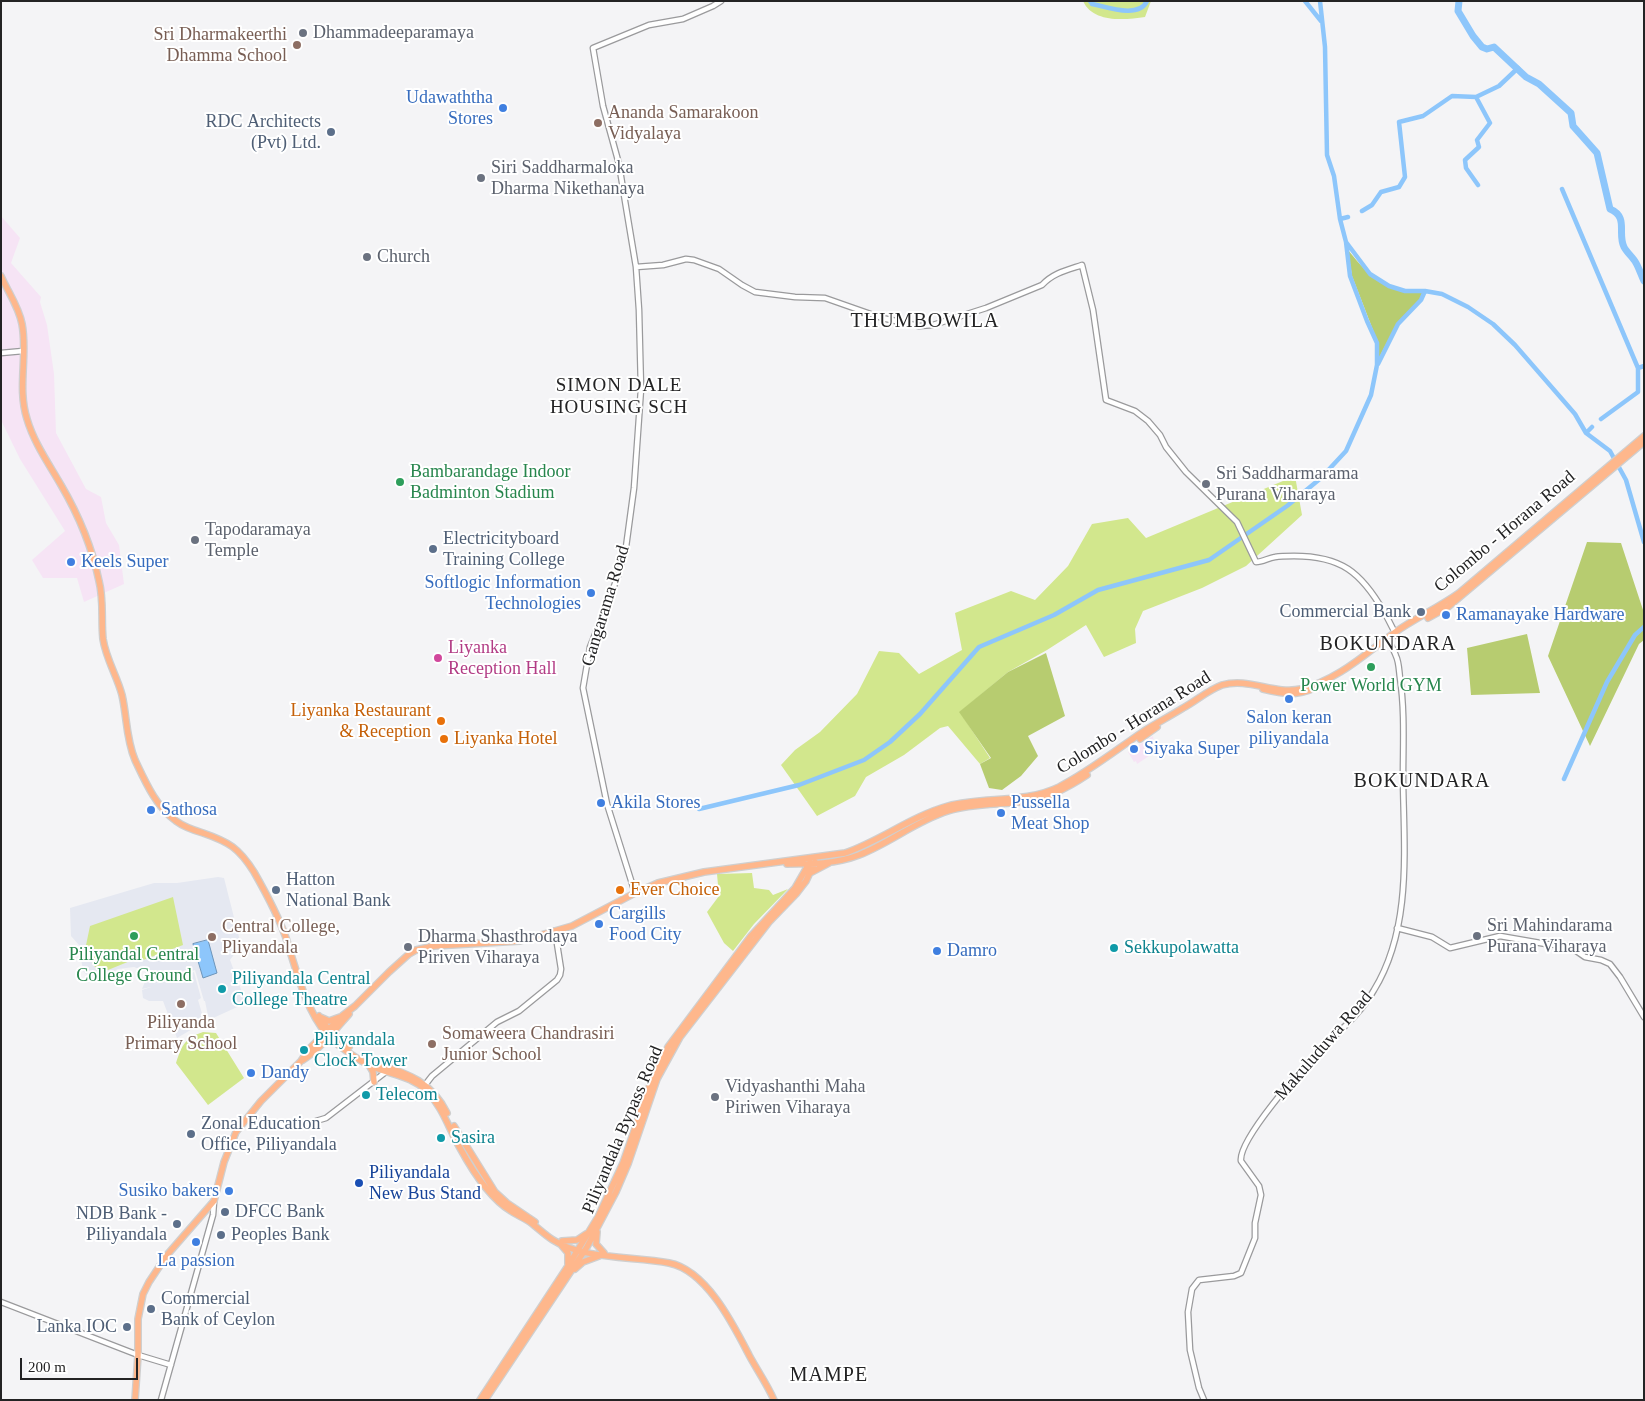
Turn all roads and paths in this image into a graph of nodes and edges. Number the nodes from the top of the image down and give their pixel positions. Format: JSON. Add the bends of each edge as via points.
{"nodes":[{"id":1,"x":721,"y":1,"type":"edge"},
{"id":2,"x":636,"y":267,"type":"junction"},
{"id":3,"x":1,"y":276,"type":"edge"},
{"id":4,"x":23,"y":351,"type":"junction"},
{"id":5,"x":1,"y":353,"type":"edge"},
{"id":6,"x":1644,"y":436,"type":"edge"},
{"id":7,"x":1644,"y":442,"type":"edge"},
{"id":8,"x":1621,"y":458,"type":"junction"},
{"id":9,"x":1396,"y":634,"type":"junction"},
{"id":10,"x":1388,"y":640,"type":"junction"},
{"id":11,"x":866,"y":849,"type":"junction"},
{"id":12,"x":812,"y":860,"type":"junction"},
{"id":13,"x":833,"y":862,"type":"junction"},
{"id":14,"x":775,"y":864,"type":"junction"},
{"id":15,"x":794,"y":864,"type":"junction"},
{"id":16,"x":810,"y":874,"type":"junction"},
{"id":17,"x":801,"y":879,"type":"junction"},
{"id":18,"x":635,"y":893,"type":"junction"},
{"id":19,"x":1397,"y":928,"type":"junction"},
{"id":20,"x":555,"y":931,"type":"junction"},
{"id":21,"x":303,"y":988,"type":"junction"},
{"id":22,"x":353,"y":1008,"type":"junction"},
{"id":23,"x":319,"y":1016,"type":"junction"},
{"id":24,"x":342,"y":1016,"type":"junction"},
{"id":25,"x":1644,"y":1017,"type":"edge"},
{"id":26,"x":329,"y":1033,"type":"junction"},
{"id":27,"x":369,"y":1065,"type":"junction"},
{"id":28,"x":389,"y":1070,"type":"junction"},
{"id":29,"x":374,"y":1082,"type":"junction"},
{"id":30,"x":425,"y":1085,"type":"junction"},
{"id":31,"x":248,"y":1117,"type":"junction"},
{"id":32,"x":214,"y":1201,"type":"junction"},
{"id":33,"x":599,"y":1225,"type":"junction"},
{"id":34,"x":589,"y":1231,"type":"junction"},
{"id":35,"x":560,"y":1242,"type":"junction"},
{"id":36,"x":582,"y":1248,"type":"junction"},
{"id":37,"x":605,"y":1254,"type":"junction"},
{"id":38,"x":568,"y":1266,"type":"junction"},
{"id":39,"x":567,"y":1276,"type":"junction"},
{"id":40,"x":1,"y":1302,"type":"edge"},
{"id":41,"x":138,"y":1355,"type":"junction"},
{"id":42,"x":171,"y":1365,"type":"junction"},
{"id":43,"x":134,"y":1400,"type":"edge"},
{"id":44,"x":161,"y":1400,"type":"edge"},
{"id":45,"x":480,"y":1400,"type":"edge"},
{"id":46,"x":485,"y":1400,"type":"edge"},
{"id":47,"x":774,"y":1400,"type":"edge"},
{"id":48,"x":1204,"y":1400,"type":"edge"}],
"edges":[{"from":1,"to":2,"type":"street","name":"Gangarama Road","via":[[689,17],[649,25],[593,48],[603,106],[622,180]]},
{"from":2,"to":9,"type":"street","via":[[694,260],[719,269],[756,292],[825,298],[882,318],[919,326],[933,325],[986,308],[1042,285],[1060,272],[1082,265],[1093,310],[1106,400],[1135,411],[1148,421],[1186,472],[1237,522],[1256,562],[1297,556],[1324,558],[1344,566],[1373,594]]},
{"from":2,"to":18,"type":"street","name":"Gangarama Road","via":[[641,389],[629,526],[620,570],[590,647],[583,688],[607,804]]},
{"from":3,"to":4,"type":"main road","via":[[22,322]]},
{"from":4,"to":5,"type":"street"},
{"from":4,"to":21,"type":"main road","via":[[26,418],[82,526],[95,564],[102,594],[104,645],[122,693],[133,754],[159,804],[174,820],[224,840],[243,855],[271,903]]},
{"from":6,"to":8,"type":"main road","name":"Colombo - Horana Road"},
{"from":7,"to":8,"type":"main road","name":"Colombo - Horana Road"},
{"from":8,"to":9,"type":"main road","name":"Colombo - Horana Road","via":[[1459,593]]},
{"from":9,"to":10,"type":"main road","name":"Colombo - Horana Road"},
{"from":10,"to":11,"type":"main road","name":"Colombo - Horana Road","via":[[1358,662],[1302,688],[1280,689],[1243,682],[1222,685],[1147,729],[1088,771],[1054,789],[1028,797],[947,806]]},
{"from":10,"to":19,"type":"street","name":"Makuluduwa Road","via":[[1397,657],[1403,720],[1404,870]]},
{"from":11,"to":12,"type":"main road"},
{"from":11,"to":13,"type":"main road","via":[[848,859]]},
{"from":12,"to":13,"type":"main road"},
{"from":12,"to":14,"type":"main road"},
{"from":12,"to":15,"type":"main road"},
{"from":12,"to":16,"type":"main road","name":"Piliyandala Bypass Road"},
{"from":12,"to":17,"type":"main road","name":"Piliyandala Bypass Road"},
{"from":13,"to":16,"type":"main road"},
{"from":14,"to":15,"type":"main road"},
{"from":14,"to":18,"type":"main road","via":[[704,872],[658,883]]},
{"from":15,"to":17,"type":"main road"},
{"from":16,"to":33,"type":"main road","name":"Piliyandala Bypass Road","via":[[796,894],[768,922],[668,1056],[628,1164]]},
{"from":17,"to":34,"type":"main road","name":"Piliyandala Bypass Road","via":[[751,936],[668,1047],[652,1079],[620,1170]]},
{"from":18,"to":20,"type":"main road","via":[[572,926]]},
{"from":19,"to":25,"type":"street","via":[[1432,937],[1450,948],[1500,936],[1568,946],[1585,957],[1610,964]]},
{"from":19,"to":48,"type":"street","name":"Makuluduwa Road","via":[[1389,962],[1368,1000],[1294,1078],[1242,1149],[1241,1161],[1261,1192],[1254,1243],[1241,1274],[1200,1280],[1192,1289],[1188,1304],[1190,1350]]},
{"from":20,"to":22,"type":"main road","via":[[520,941],[416,950]]},
{"from":20,"to":30,"type":"street","via":[[561,969],[557,980],[519,1011],[497,1022]]},
{"from":21,"to":23,"type":"main road"},
{"from":21,"to":26,"type":"main road","via":[[313,1013]]},
{"from":22,"to":24,"type":"main road"},
{"from":22,"to":26,"type":"main road"},
{"from":23,"to":24,"type":"main road","via":[[329,1021]]},
{"from":23,"to":26,"type":"main road"},
{"from":24,"to":26,"type":"main road"},
{"from":26,"to":27,"type":"main road"},
{"from":26,"to":28,"type":"main road","via":[[369,1061]]},
{"from":26,"to":31,"type":"main road","via":[[309,1049]]},
{"from":27,"to":28,"type":"main road"},
{"from":27,"to":29,"type":"main road"},
{"from":28,"to":29,"type":"street"},
{"from":28,"to":30,"type":"main road","via":[[414,1077]]},
{"from":28,"to":35,"type":"main road","via":[[409,1078],[427,1092],[447,1120],[468,1163],[491,1193],[511,1212]]},
{"from":29,"to":31,"type":"street","via":[[316,1122],[265,1126]]},
{"from":30,"to":35,"type":"main road","via":[[444,1107],[494,1192]]},
{"from":31,"to":32,"type":"main road","via":[[229,1147]]},
{"from":32,"to":41,"type":"main road","via":[[167,1255],[149,1282],[140,1301]]},
{"from":32,"to":42,"type":"street","via":[[213,1215]]},
{"from":33,"to":36,"type":"main road","name":"Piliyandala Bypass Road"},
{"from":33,"to":37,"type":"main road","via":[[596,1244]]},
{"from":34,"to":35,"type":"main road","via":[[577,1240]]},
{"from":34,"to":36,"type":"main road","name":"Piliyandala Bypass Road"},
{"from":35,"to":36,"type":"main road"},
{"from":35,"to":38,"type":"main road","via":[[568,1253]]},
{"from":36,"to":37,"type":"main road"},
{"from":36,"to":38,"type":"main road","name":"Piliyandala Bypass Road"},
{"from":36,"to":39,"type":"main road","name":"Piliyandala Bypass Road"},
{"from":37,"to":39,"type":"main road","via":[[583,1262]]},
{"from":37,"to":47,"type":"main road","via":[[673,1264],[696,1278],[725,1311]]},
{"from":38,"to":45,"type":"main road","name":"Piliyandala Bypass Road"},
{"from":39,"to":46,"type":"main road","name":"Piliyandala Bypass Road"},
{"from":40,"to":41,"type":"street"},
{"from":41,"to":42,"type":"street"},
{"from":41,"to":43,"type":"main road"},
{"from":42,"to":44,"type":"street"}]}
